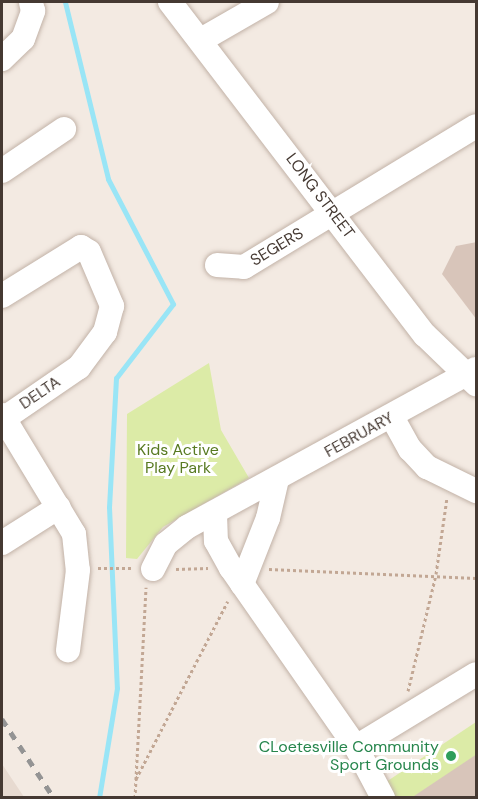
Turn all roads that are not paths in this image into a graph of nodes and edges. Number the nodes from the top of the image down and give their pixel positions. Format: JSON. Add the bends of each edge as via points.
{"nodes":[{"id":1,"x":31,"y":2,"type":"edge"},
{"id":2,"x":170,"y":2,"type":"edge"},
{"id":3,"x":267,"y":2,"type":"edge"},
{"id":4,"x":201,"y":40,"type":"junction"},
{"id":5,"x":2,"y":59,"type":"edge"},
{"id":6,"x":477,"y":126,"type":"edge"},
{"id":7,"x":64,"y":129,"type":"dead end"},
{"id":8,"x":2,"y":171,"type":"edge"},
{"id":9,"x":333,"y":214,"type":"junction"},
{"id":10,"x":217,"y":265,"type":"dead end"},
{"id":11,"x":2,"y":296,"type":"edge"},
{"id":12,"x":473,"y":376,"type":"edge"},
{"id":13,"x":392,"y":417,"type":"junction"},
{"id":14,"x":2,"y":418,"type":"edge"},
{"id":15,"x":277,"y":480,"type":"junction"},
{"id":16,"x":477,"y":491,"type":"edge"},
{"id":17,"x":59,"y":507,"type":"junction"},
{"id":18,"x":215,"y":514,"type":"junction"},
{"id":19,"x":2,"y":543,"type":"edge"},
{"id":20,"x":142,"y":568,"type":"road end"},
{"id":21,"x":240,"y":574,"type":"junction"},
{"id":22,"x":68,"y":650,"type":"dead end"},
{"id":23,"x":477,"y":674,"type":"edge"},
{"id":24,"x":356,"y":747,"type":"junction"},
{"id":25,"x":383,"y":798,"type":"edge"}],
"edges":[{"from":1,"to":5,"type":"street","via":[[31,19],[23,39]]},
{"from":2,"to":4,"type":"street","name":"LONG STREET"},
{"from":3,"to":4,"type":"street"},
{"from":4,"to":9,"type":"street","name":"LONG STREET"},
{"from":6,"to":9,"type":"street","name":"SEGERS"},
{"from":7,"to":8,"type":"street"},
{"from":9,"to":10,"type":"street","name":"SEGERS","via":[[244,267]]},
{"from":9,"to":12,"type":"street","name":"LONG STREET","via":[[425,334]]},
{"from":11,"to":14,"type":"street","name":"DELTA","via":[[75,247],[88,252],[112,306],[105,332],[79,367]]},
{"from":12,"to":13,"type":"street","name":"FEBRUARY"},
{"from":13,"to":15,"type":"street","name":"FEBRUARY"},
{"from":13,"to":16,"type":"street","via":[[410,449],[427,467],[449,481]]},
{"from":14,"to":17,"type":"street"},
{"from":15,"to":18,"type":"street","name":"FEBRUARY"},
{"from":15,"to":21,"type":"street","via":[[268,518]]},
{"from":17,"to":19,"type":"street"},
{"from":17,"to":22,"type":"street","via":[[74,534],[78,555]]},
{"from":18,"to":20,"type":"street","name":"FEBRUARY","via":[[187,527]]},
{"from":18,"to":21,"type":"street","via":[[216,542]]},
{"from":21,"to":24,"type":"street"},
{"from":23,"to":24,"type":"street"},
{"from":24,"to":25,"type":"street"}]}
